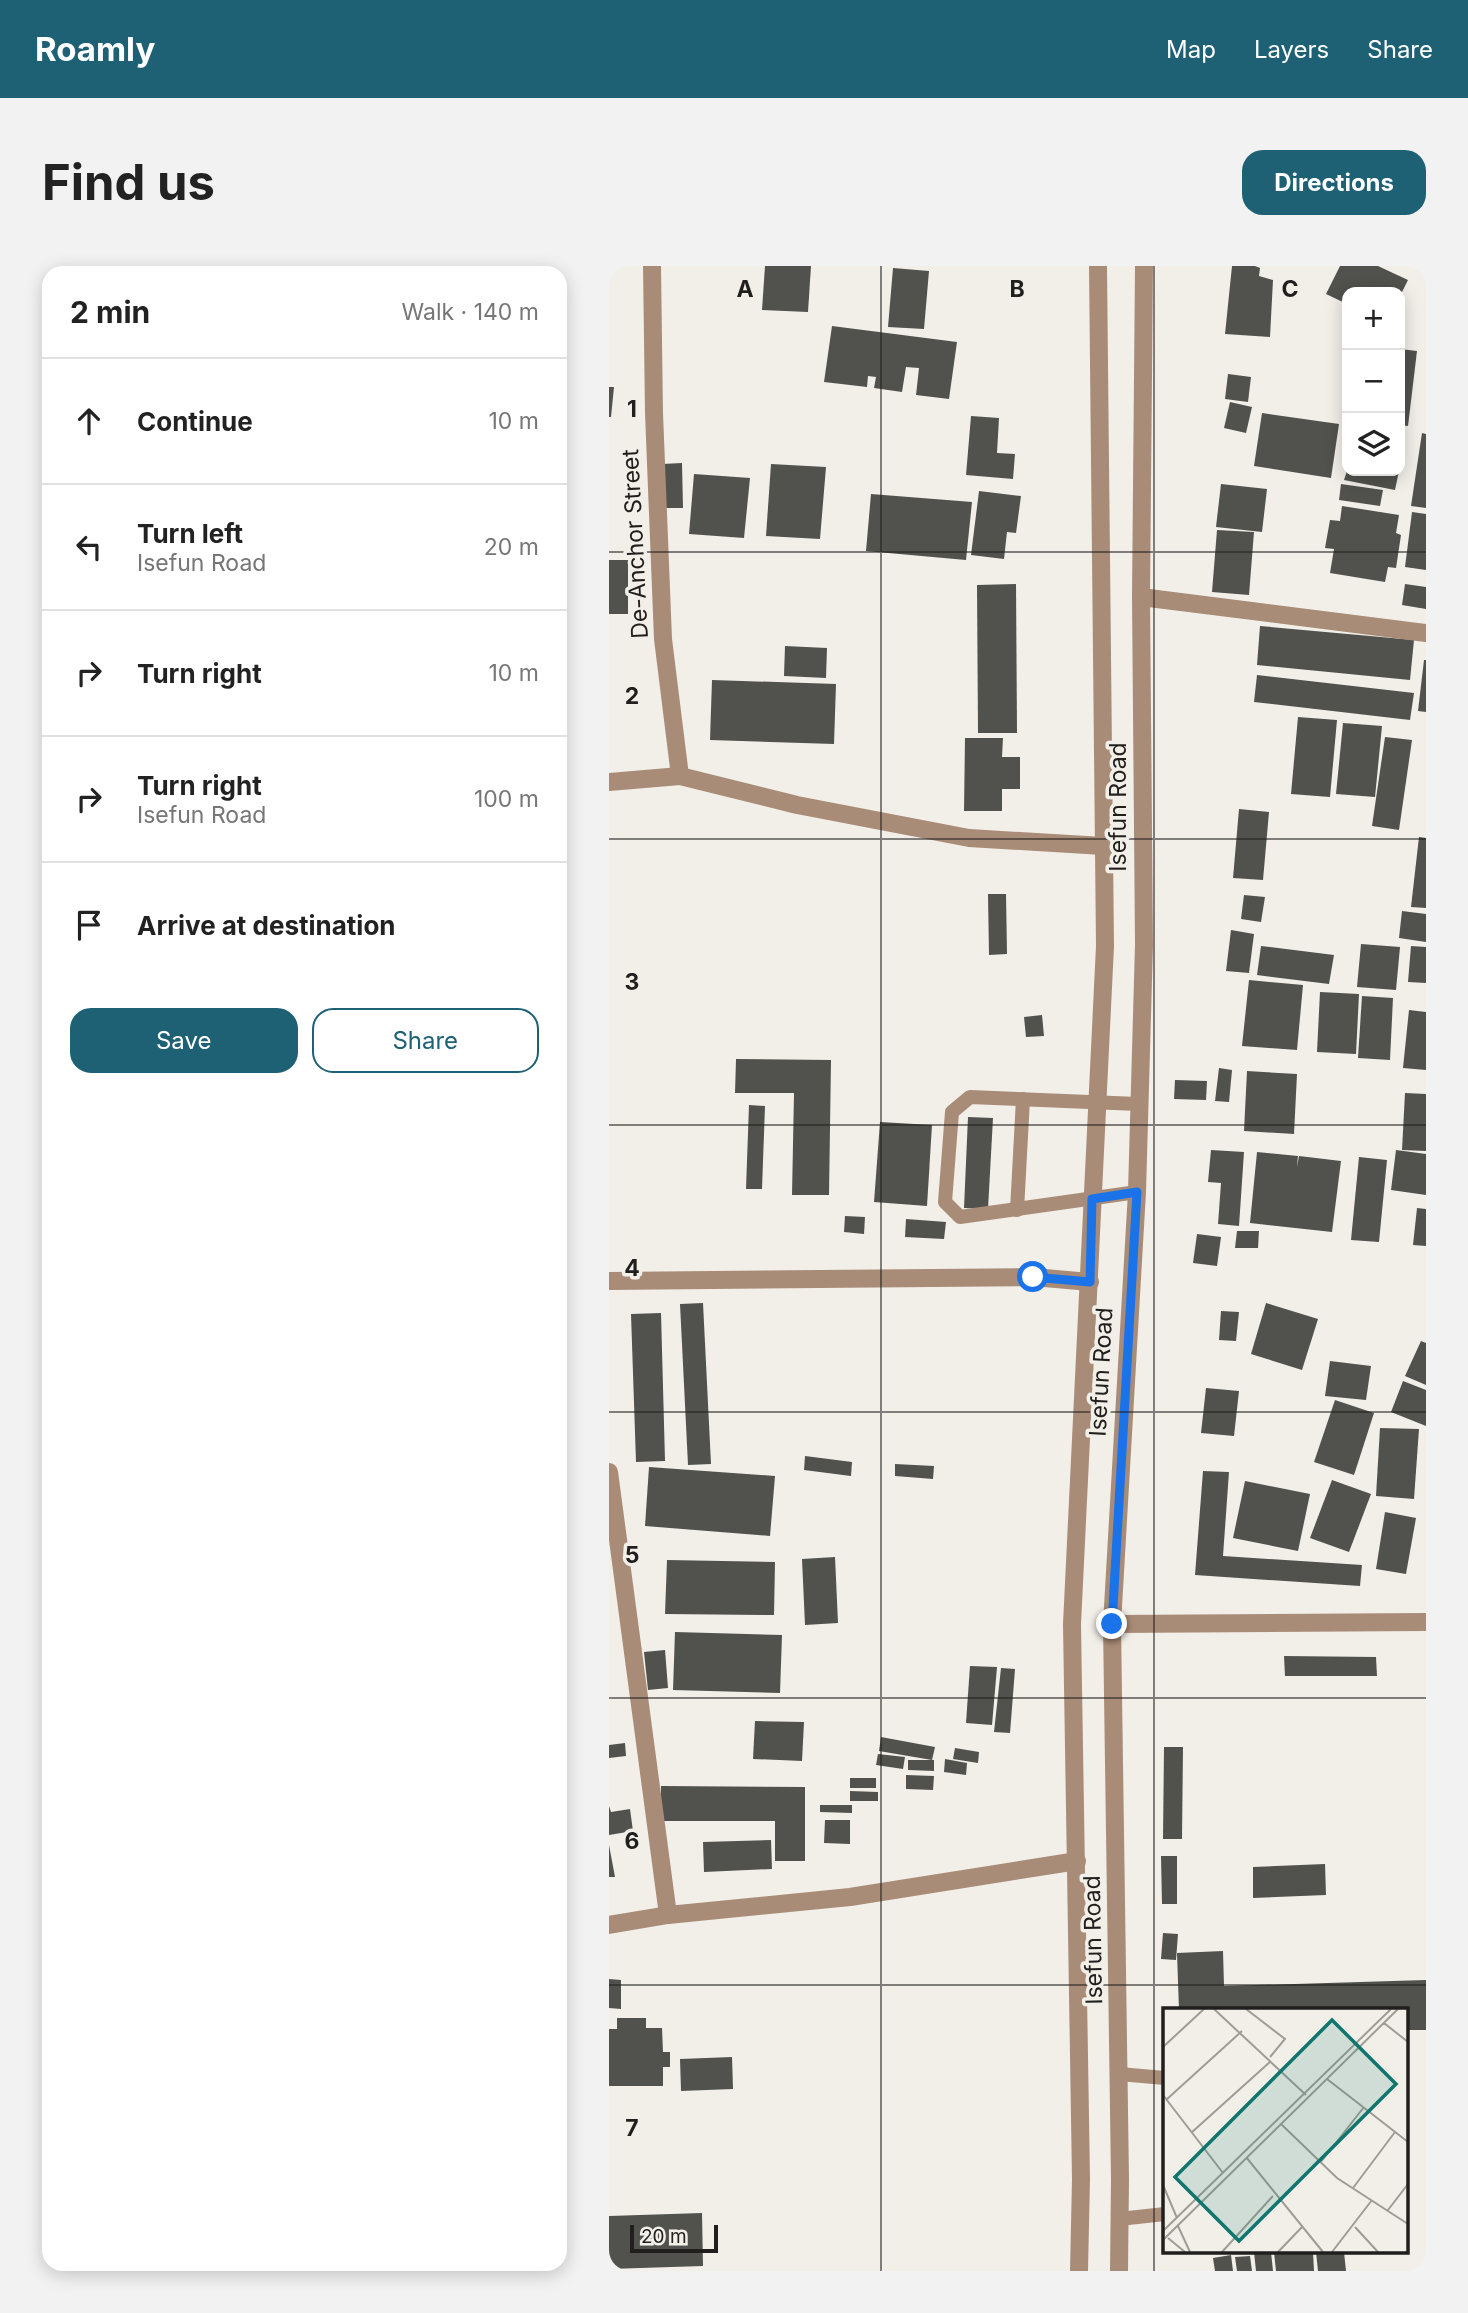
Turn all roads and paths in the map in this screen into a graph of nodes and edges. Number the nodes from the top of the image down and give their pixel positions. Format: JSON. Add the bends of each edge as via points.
{"nodes":[{"id":1,"x":652,"y":266,"type":"edge"},
{"id":2,"x":1098,"y":266,"type":"edge"},
{"id":3,"x":1144,"y":266,"type":"edge"},
{"id":4,"x":1141,"y":597,"type":"junction"},
{"id":5,"x":1426,"y":634,"type":"edge"},
{"id":6,"x":680,"y":776,"type":"junction"},
{"id":7,"x":609,"y":782,"type":"edge"},
{"id":8,"x":1103,"y":846,"type":"junction"},
{"id":9,"x":1023,"y":1099,"type":"junction"},
{"id":10,"x":1097,"y":1102,"type":"junction"},
{"id":11,"x":1138,"y":1104,"type":"junction"},
{"id":12,"x":1137,"y":1192,"type":"junction"},
{"id":13,"x":1092,"y":1199,"type":"junction"},
{"id":14,"x":1017,"y":1210,"type":"junction"},
{"id":15,"x":609,"y":1281,"type":"edge"},
{"id":16,"x":1090,"y":1282,"type":"junction"},
{"id":17,"x":609,"y":1472,"type":"edge"},
{"id":18,"x":1426,"y":1622,"type":"edge"},
{"id":19,"x":1112,"y":1624,"type":"junction"},
{"id":20,"x":1077,"y":1861,"type":"junction"},
{"id":21,"x":669,"y":1915,"type":"junction"},
{"id":22,"x":609,"y":1925,"type":"edge"},
{"id":23,"x":1119,"y":2074,"type":"junction"},
{"id":24,"x":1163,"y":2078,"type":"edge"},
{"id":25,"x":1163,"y":2214,"type":"edge"},
{"id":26,"x":1119,"y":2219,"type":"junction"},
{"id":27,"x":1079,"y":2271,"type":"edge"},
{"id":28,"x":1119,"y":2271,"type":"edge"}],
"edges":[{"from":1,"to":6,"type":"street","name":"De-Anchor Street","via":[[663,639]]},
{"from":2,"to":8,"type":"street","name":"Isefun Road"},
{"from":3,"to":4,"type":"street","name":"Isefun Road"},
{"from":4,"to":5,"type":"street"},
{"from":4,"to":11,"type":"street","name":"Isefun Road","via":[[1144,945]]},
{"from":6,"to":7,"type":"street"},
{"from":6,"to":8,"type":"street","via":[[797,805],[969,838]]},
{"from":8,"to":10,"type":"street","name":"Isefun Road","via":[[1105,946]]},
{"from":9,"to":10,"type":"lane"},
{"from":9,"to":14,"type":"lane"},
{"from":9,"to":14,"type":"lane","via":[[970,1097],[952,1112],[944,1188],[945,1202],[960,1217]]},
{"from":10,"to":11,"type":"lane"},
{"from":10,"to":13,"type":"street","name":"Isefun Road"},
{"from":11,"to":12,"type":"street","name":"Isefun Road"},
{"from":12,"to":13,"type":"lane"},
{"from":12,"to":19,"type":"street","name":"Isefun Road"},
{"from":13,"to":14,"type":"lane"},
{"from":13,"to":16,"type":"street","name":"Isefun Road"},
{"from":15,"to":16,"type":"street","via":[[1033,1277]]},
{"from":16,"to":20,"type":"street","name":"Isefun Road","via":[[1072,1624]]},
{"from":17,"to":21,"type":"street"},
{"from":18,"to":19,"type":"street"},
{"from":19,"to":23,"type":"street","name":"Isefun Road"},
{"from":20,"to":21,"type":"street","via":[[850,1897]]},
{"from":20,"to":27,"type":"street","name":"Isefun Road"},
{"from":21,"to":22,"type":"street"},
{"from":23,"to":24,"type":"lane"},
{"from":23,"to":26,"type":"street","name":"Isefun Road"},
{"from":25,"to":26,"type":"lane"},
{"from":26,"to":28,"type":"street","name":"Isefun Road"}]}
